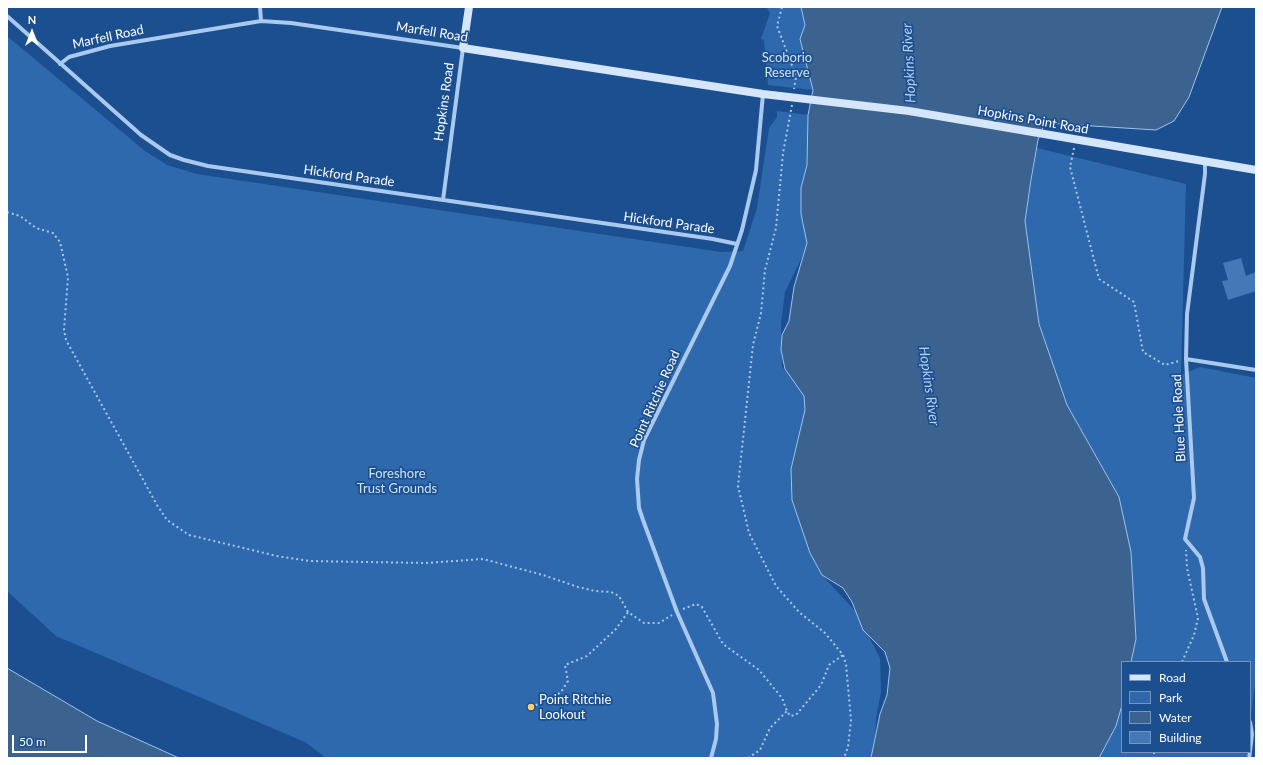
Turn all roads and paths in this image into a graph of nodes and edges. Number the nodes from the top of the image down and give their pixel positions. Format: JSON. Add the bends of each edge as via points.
{"nodes":[{"id":1,"x":260,"y":7,"type":"edge"},
{"id":2,"x":469,"y":7,"type":"edge"},
{"id":3,"x":782,"y":7,"type":"edge"},
{"id":4,"x":7,"y":16,"type":"edge"},
{"id":5,"x":261,"y":21,"type":"junction"},
{"id":6,"x":463,"y":48,"type":"junction"},
{"id":7,"x":60,"y":64,"type":"junction"},
{"id":8,"x":763,"y":94,"type":"junction"},
{"id":9,"x":793,"y":98,"type":"junction"},
{"id":10,"x":805,"y":99,"type":"joint"},
{"id":11,"x":1075,"y":139,"type":"junction"},
{"id":12,"x":1205,"y":163,"type":"junction"},
{"id":13,"x":1256,"y":170,"type":"edge"},
{"id":14,"x":442,"y":200,"type":"junction"},
{"id":15,"x":7,"y":212,"type":"edge"},
{"id":16,"x":737,"y":244,"type":"junction"},
{"id":17,"x":1186,"y":359,"type":"junction"},
{"id":18,"x":1256,"y":370,"type":"edge"},
{"id":19,"x":1185,"y":539,"type":"junction"},
{"id":20,"x":628,"y":612,"type":"junction"},
{"id":21,"x":677,"y":612,"type":"junction"},
{"id":22,"x":842,"y":655,"type":"junction"},
{"id":23,"x":1182,"y":661,"type":"edge"},
{"id":24,"x":1228,"y":661,"type":"edge"},
{"id":25,"x":531,"y":707,"type":"dead end"},
{"id":26,"x":787,"y":711,"type":"junction"},
{"id":27,"x":1251,"y":728,"type":"edge"},
{"id":28,"x":1251,"y":743,"type":"edge"},
{"id":29,"x":711,"y":758,"type":"edge"},
{"id":30,"x":748,"y":758,"type":"edge"},
{"id":31,"x":844,"y":758,"type":"edge"}],
"edges":[{"from":1,"to":5,"type":"street"},
{"from":2,"to":6,"type":"street","name":"Hopkins Road"},
{"from":3,"to":9,"type":"path","via":[[777,26],[796,76]]},
{"from":4,"to":7,"type":"street","name":"Hickford Parade"},
{"from":5,"to":6,"type":"street","name":"Marfell Road"},
{"from":5,"to":7,"type":"street","name":"Marfell Road","via":[[110,46],[70,57]]},
{"from":6,"to":8,"type":"street","name":"Marfell Road"},
{"from":6,"to":14,"type":"street","name":"Hopkins Road"},
{"from":7,"to":14,"type":"street","name":"Hickford Parade","via":[[141,135],[184,160],[208,166]]},
{"from":8,"to":9,"type":"street","name":"Marfell Road"},
{"from":8,"to":16,"type":"street","name":"Point Ritchie Road","via":[[756,170]]},
{"from":9,"to":10,"type":"street","name":"Marfell Road"},
{"from":9,"to":22,"type":"path","via":[[783,153],[776,228],[765,270],[761,313],[753,344],[738,486],[749,533],[776,586],[799,612],[825,633]]},
{"from":10,"to":11,"type":"street","name":"Hopkins Point Road","via":[[909,111]]},
{"from":11,"to":12,"type":"street","name":"Hopkins Point Road"},
{"from":11,"to":17,"type":"path","via":[[1070,167],[1099,279],[1134,302],[1143,352],[1165,365]]},
{"from":12,"to":13,"type":"street","name":"Hopkins Point Road"},
{"from":12,"to":17,"type":"street","name":"Blue Hole Road","via":[[1187,314]]},
{"from":14,"to":16,"type":"street","name":"Hickford Parade"},
{"from":15,"to":20,"type":"path","via":[[20,216],[36,228],[52,233],[60,242],[68,277],[64,330],[66,340],[157,505],[167,520],[184,532],[198,538],[309,561],[426,563],[482,559],[578,587],[611,592],[619,596]]},
{"from":16,"to":21,"type":"street","name":"Point Ritchie Road","via":[[730,266],[646,434],[639,460],[639,508]]},
{"from":17,"to":18,"type":"street"},
{"from":17,"to":19,"type":"street","name":"Blue Hole Road","via":[[1194,498]]},
{"from":19,"to":23,"type":"path","via":[[1187,568],[1198,618],[1194,635]]},
{"from":19,"to":24,"type":"street","via":[[1200,557],[1204,599]]},
{"from":20,"to":21,"type":"path","via":[[644,623],[659,623]]},
{"from":20,"to":25,"type":"path","via":[[616,629],[587,656],[565,665],[568,681],[561,692]]},
{"from":21,"to":26,"type":"path","via":[[696,604],[702,607],[723,644],[760,670],[782,698]]},
{"from":21,"to":29,"type":"street","name":"Point Ritchie Road","via":[[713,693],[717,724]]},
{"from":22,"to":26,"type":"path","via":[[829,665],[821,684],[796,715],[790,716]]},
{"from":22,"to":31,"type":"path","via":[[846,664],[850,720],[848,747]]},
{"from":26,"to":30,"type":"path","via":[[770,728],[760,750]]},
{"from":27,"to":28,"type":"street"}]}
